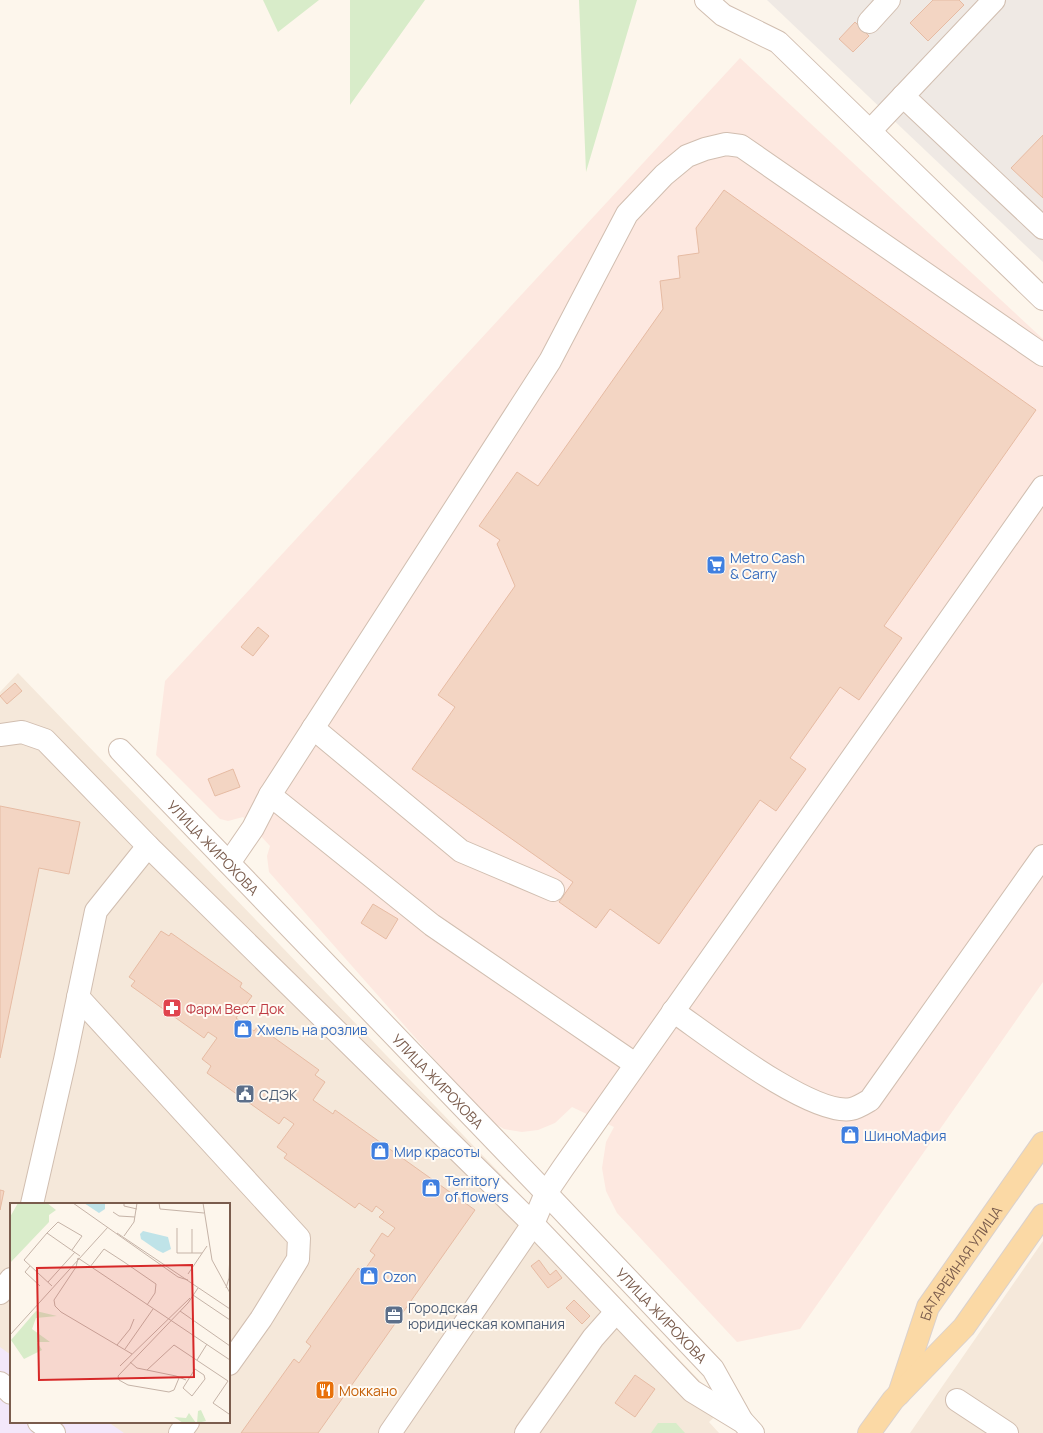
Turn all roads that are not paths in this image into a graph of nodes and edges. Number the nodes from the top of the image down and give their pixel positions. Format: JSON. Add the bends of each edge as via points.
{"nodes":[{"id":1,"x":706,"y":0,"type":"edge"},
{"id":2,"x":890,"y":0,"type":"edge"},
{"id":3,"x":994,"y":0,"type":"edge"},
{"id":4,"x":869,"y":22,"type":"dead end"},
{"id":5,"x":903,"y":96,"type":"junction"},
{"id":6,"x":870,"y":131,"type":"junction"},
{"id":7,"x":1043,"y":228,"type":"edge"},
{"id":8,"x":1043,"y":299,"type":"edge"},
{"id":9,"x":1043,"y":355,"type":"edge"},
{"id":10,"x":1043,"y":488,"type":"edge"},
{"id":11,"x":313,"y":728,"type":"junction"},
{"id":12,"x":0,"y":735,"type":"edge"},
{"id":13,"x":120,"y":750,"type":"dead end"},
{"id":14,"x":270,"y":795,"type":"junction"},
{"id":15,"x":148,"y":846,"type":"junction"},
{"id":16,"x":1043,"y":856,"type":"edge"},
{"id":17,"x":229,"y":863,"type":"junction"},
{"id":18,"x":553,"y":890,"type":"dead end"},
{"id":19,"x":78,"y":997,"type":"junction"},
{"id":20,"x":673,"y":1011,"type":"junction"},
{"id":21,"x":635,"y":1064,"type":"junction"},
{"id":22,"x":1043,"y":1143,"type":"edge"},
{"id":23,"x":546,"y":1193,"type":"junction"},
{"id":24,"x":32,"y":1203,"type":"edge"},
{"id":25,"x":1043,"y":1215,"type":"edge"},
{"id":26,"x":532,"y":1224,"type":"junction"},
{"id":27,"x":10,"y":1280,"type":"edge"},
{"id":28,"x":0,"y":1294,"type":"edge"},
{"id":29,"x":616,"y":1312,"type":"junction"},
{"id":30,"x":230,"y":1363,"type":"edge"},
{"id":31,"x":0,"y":1383,"type":"edge"},
{"id":32,"x":10,"y":1393,"type":"edge"},
{"id":33,"x":899,"y":1394,"type":"junction"},
{"id":34,"x":956,"y":1400,"type":"dead end"},
{"id":35,"x":40,"y":1423,"type":"edge"},
{"id":36,"x":187,"y":1423,"type":"edge"},
{"id":37,"x":748,"y":1428,"type":"edge"},
{"id":38,"x":54,"y":1433,"type":"edge"},
{"id":39,"x":180,"y":1433,"type":"edge"},
{"id":40,"x":390,"y":1433,"type":"edge"},
{"id":41,"x":526,"y":1433,"type":"edge"},
{"id":42,"x":869,"y":1433,"type":"edge"},
{"id":43,"x":1007,"y":1433,"type":"edge"}],
"edges":[{"from":1,"to":6,"type":"street","via":[[723,16],[778,42]]},
{"from":2,"to":4,"type":"street"},
{"from":3,"to":5,"type":"street"},
{"from":5,"to":6,"type":"street"},
{"from":5,"to":7,"type":"street"},
{"from":6,"to":8,"type":"street"},
{"from":9,"to":11,"type":"street","via":[[742,146],[726,144],[687,156],[664,175],[628,214],[550,361]]},
{"from":10,"to":20,"type":"street"},
{"from":11,"to":14,"type":"street"},
{"from":11,"to":18,"type":"street","via":[[461,851]]},
{"from":12,"to":15,"type":"street","name":"УЛИЦА ЖИРОХОВА","via":[[22,732],[45,740]]},
{"from":13,"to":17,"type":"street","name":"УЛИЦА ЖИРОХОВА"},
{"from":14,"to":17,"type":"street","via":[[253,828]]},
{"from":14,"to":21,"type":"street","via":[[432,925]]},
{"from":15,"to":19,"type":"street","via":[[96,910]]},
{"from":15,"to":26,"type":"street","name":"УЛИЦА ЖИРОХОВА"},
{"from":16,"to":20,"type":"street","via":[[870,1100],[851,1109],[828,1107],[787,1090]]},
{"from":17,"to":23,"type":"street","name":"УЛИЦА ЖИРОХОВА"},
{"from":19,"to":24,"type":"street"},
{"from":19,"to":30,"type":"street","via":[[298,1238],[298,1259]]},
{"from":20,"to":21,"type":"street"},
{"from":21,"to":23,"type":"street"},
{"from":22,"to":33,"type":"main road","name":"БАТАРЕЙНАЯ УЛИЦА","via":[[928,1307]]},
{"from":23,"to":26,"type":"street"},
{"from":23,"to":37,"type":"street","name":"УЛИЦА ЖИРОХОВА","via":[[713,1369]]},
{"from":25,"to":33,"type":"main road","name":"БАТАРЕЙНАЯ УЛИЦА","via":[[964,1327]]},
{"from":26,"to":29,"type":"street","name":"УЛИЦА ЖИРОХОВА"},
{"from":26,"to":40,"type":"street"},
{"from":27,"to":28,"type":"street"},
{"from":29,"to":37,"type":"street","name":"УЛИЦА ЖИРОХОВА","via":[[692,1391]]},
{"from":29,"to":41,"type":"street","via":[[593,1338]]},
{"from":31,"to":32,"type":"street"},
{"from":33,"to":42,"type":"main road","name":"БАТАРЕЙНАЯ УЛИЦА"},
{"from":34,"to":43,"type":"street"},
{"from":35,"to":38,"type":"street"},
{"from":36,"to":39,"type":"street"}]}
